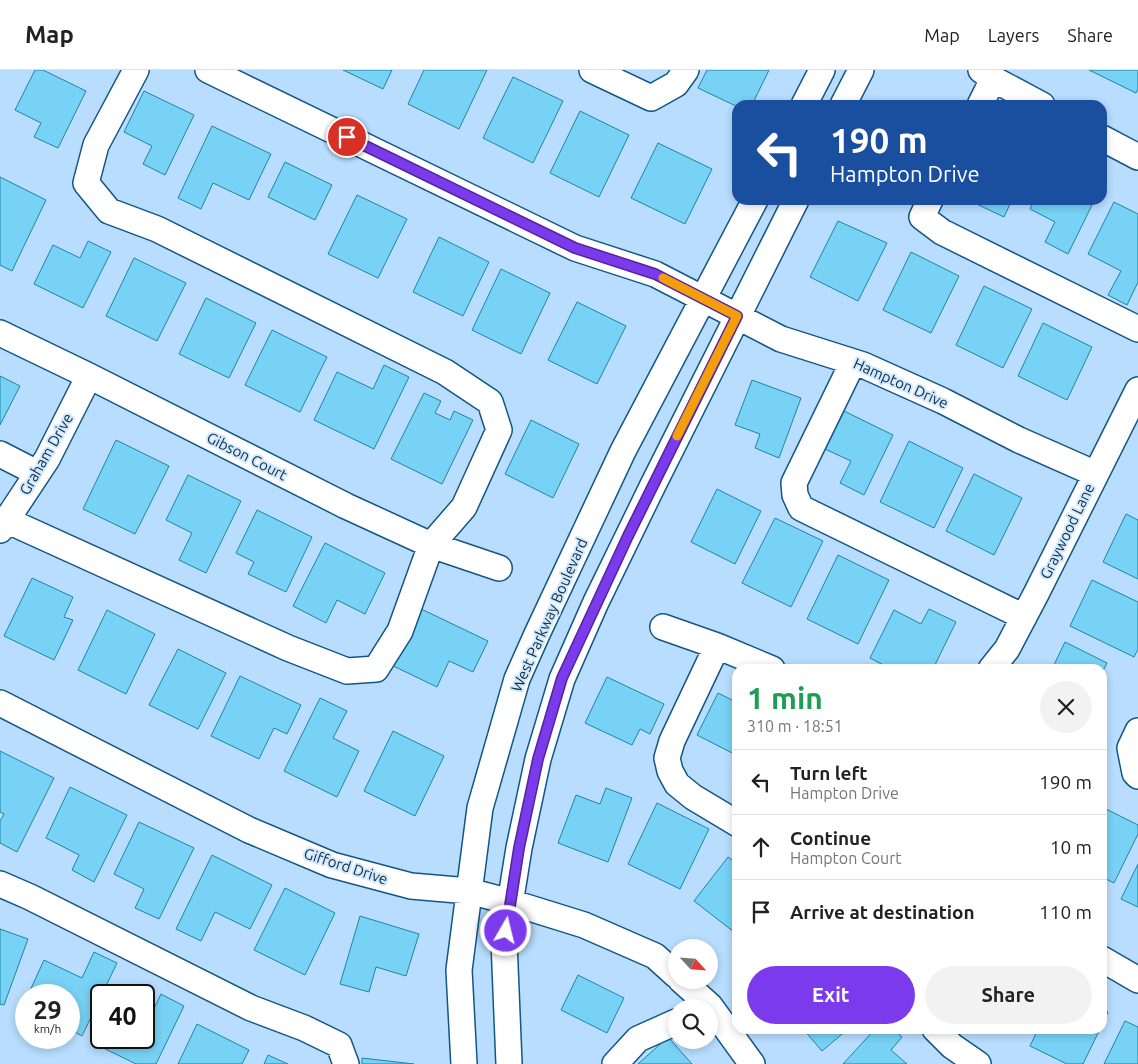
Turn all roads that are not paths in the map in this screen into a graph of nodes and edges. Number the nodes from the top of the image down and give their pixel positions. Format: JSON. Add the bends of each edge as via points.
{"nodes":[{"id":1,"x":136,"y":70,"type":"edge"},
{"id":2,"x":208,"y":70,"type":"edge"},
{"id":3,"x":592,"y":70,"type":"edge"},
{"id":4,"x":686,"y":70,"type":"edge"},
{"id":5,"x":822,"y":70,"type":"edge"},
{"id":6,"x":861,"y":70,"type":"edge"},
{"id":7,"x":987,"y":74,"type":"edge"},
{"id":8,"x":807,"y":100,"type":"edge"},
{"id":9,"x":846,"y":100,"type":"edge"},
{"id":10,"x":981,"y":100,"type":"edge"},
{"id":11,"x":1033,"y":100,"type":"edge"},
{"id":12,"x":1107,"y":141,"type":"edge"},
{"id":13,"x":1138,"y":157,"type":"edge"},
{"id":14,"x":752,"y":205,"type":"edge"},
{"id":15,"x":793,"y":205,"type":"edge"},
{"id":16,"x":928,"y":205,"type":"edge"},
{"id":17,"x":703,"y":299,"type":"junction"},
{"id":18,"x":737,"y":316,"type":"junction"},
{"id":19,"x":1138,"y":329,"type":"edge"},
{"id":20,"x":0,"y":334,"type":"edge"},
{"id":21,"x":853,"y":362,"type":"junction"},
{"id":22,"x":90,"y":376,"type":"junction"},
{"id":23,"x":1138,"y":390,"type":"edge"},
{"id":24,"x":0,"y":454,"type":"edge"},
{"id":25,"x":37,"y":474,"type":"junction"},
{"id":26,"x":1096,"y":474,"type":"junction"},
{"id":27,"x":3,"y":525,"type":"edge"},
{"id":28,"x":431,"y":545,"type":"junction"},
{"id":29,"x":499,"y":568,"type":"dead end"},
{"id":30,"x":1024,"y":616,"type":"junction"},
{"id":31,"x":663,"y":627,"type":"dead end"},
{"id":32,"x":717,"y":646,"type":"junction"},
{"id":33,"x":760,"y":664,"type":"edge"},
{"id":34,"x":996,"y":664,"type":"edge"},
{"id":35,"x":0,"y":703,"type":"edge"},
{"id":36,"x":1138,"y":732,"type":"edge"},
{"id":37,"x":1138,"y":776,"type":"edge"},
{"id":38,"x":732,"y":821,"type":"edge"},
{"id":39,"x":0,"y":884,"type":"edge"},
{"id":40,"x":469,"y":891,"type":"junction"},
{"id":41,"x":510,"y":902,"type":"junction"},
{"id":42,"x":1107,"y":962,"type":"edge"},
{"id":43,"x":668,"y":968,"type":"edge"},
{"id":44,"x":1138,"y":980,"type":"edge"},
{"id":45,"x":690,"y":989,"type":"edge"},
{"id":46,"x":701,"y":999,"type":"edge"},
{"id":47,"x":718,"y":1019,"type":"edge"},
{"id":48,"x":668,"y":1026,"type":"edge"},
{"id":49,"x":941,"y":1034,"type":"edge"},
{"id":50,"x":346,"y":1064,"type":"edge"},
{"id":51,"x":464,"y":1064,"type":"edge"},
{"id":52,"x":509,"y":1064,"type":"edge"},
{"id":53,"x":615,"y":1064,"type":"edge"},
{"id":54,"x":752,"y":1064,"type":"edge"},
{"id":55,"x":978,"y":1064,"type":"edge"}],
"edges":[{"from":1,"to":28,"type":"street","via":[[96,145],[86,183],[109,211],[157,229],[445,372],[490,402],[499,430],[464,507]]},
{"from":2,"to":17,"type":"street","name":"Hampton Drive","via":[[575,248],[655,274]]},
{"from":3,"to":4,"type":"street","via":[[651,98],[676,84]]},
{"from":5,"to":8,"type":"street"},
{"from":6,"to":9,"type":"street"},
{"from":7,"to":10,"type":"street"},
{"from":7,"to":11,"type":"street"},
{"from":12,"to":13,"type":"street"},
{"from":14,"to":17,"type":"street","name":"West Parkway Boulevard"},
{"from":15,"to":18,"type":"street"},
{"from":16,"to":19,"type":"street","via":[[922,217],[942,232]]},
{"from":17,"to":18,"type":"street","name":"Hampton Drive"},
{"from":17,"to":40,"type":"street","name":"West Parkway Boulevard","via":[[623,452],[518,679],[480,808]]},
{"from":18,"to":21,"type":"street","name":"Hampton Drive","via":[[781,339]]},
{"from":18,"to":41,"type":"street","via":[[562,678],[538,759]]},
{"from":20,"to":22,"type":"street","name":"Gibson Court"},
{"from":21,"to":26,"type":"street","name":"Hampton Drive"},
{"from":21,"to":30,"type":"street","via":[[794,483],[801,508]]},
{"from":22,"to":25,"type":"street","name":"Graham Drive"},
{"from":22,"to":28,"type":"street","name":"Gibson Court","via":[[346,506]]},
{"from":23,"to":26,"type":"street","name":"Graywood Lane"},
{"from":24,"to":25,"type":"street"},
{"from":25,"to":27,"type":"street","name":"Graham Drive"},
{"from":26,"to":30,"type":"street","name":"Graywood Lane"},
{"from":27,"to":28,"type":"street","via":[[348,671],[376,668],[400,631]]},
{"from":28,"to":29,"type":"street","name":"Gibson Court"},
{"from":30,"to":34,"type":"street","name":"Graywood Lane"},
{"from":31,"to":32,"type":"street"},
{"from":32,"to":33,"type":"street"},
{"from":32,"to":38,"type":"street","via":[[667,758],[678,784],[693,798]]},
{"from":35,"to":40,"type":"street","name":"Gifford Drive","via":[[249,830],[332,865],[411,886]]},
{"from":36,"to":37,"type":"street","via":[[1130,748]]},
{"from":39,"to":50,"type":"street","via":[[251,1008],[339,1045]]},
{"from":40,"to":41,"type":"street","name":"Gifford Drive"},
{"from":40,"to":51,"type":"street","name":"West Parkway Boulevard","via":[[459,970]]},
{"from":41,"to":43,"type":"street","name":"Gifford Drive","via":[[593,928],[655,956]]},
{"from":41,"to":52,"type":"street","via":[[504,941]]},
{"from":42,"to":44,"type":"street"},
{"from":45,"to":46,"type":"street"},
{"from":47,"to":54,"type":"street"},
{"from":48,"to":53,"type":"street","via":[[638,1039]]},
{"from":49,"to":55,"type":"street"}]}
